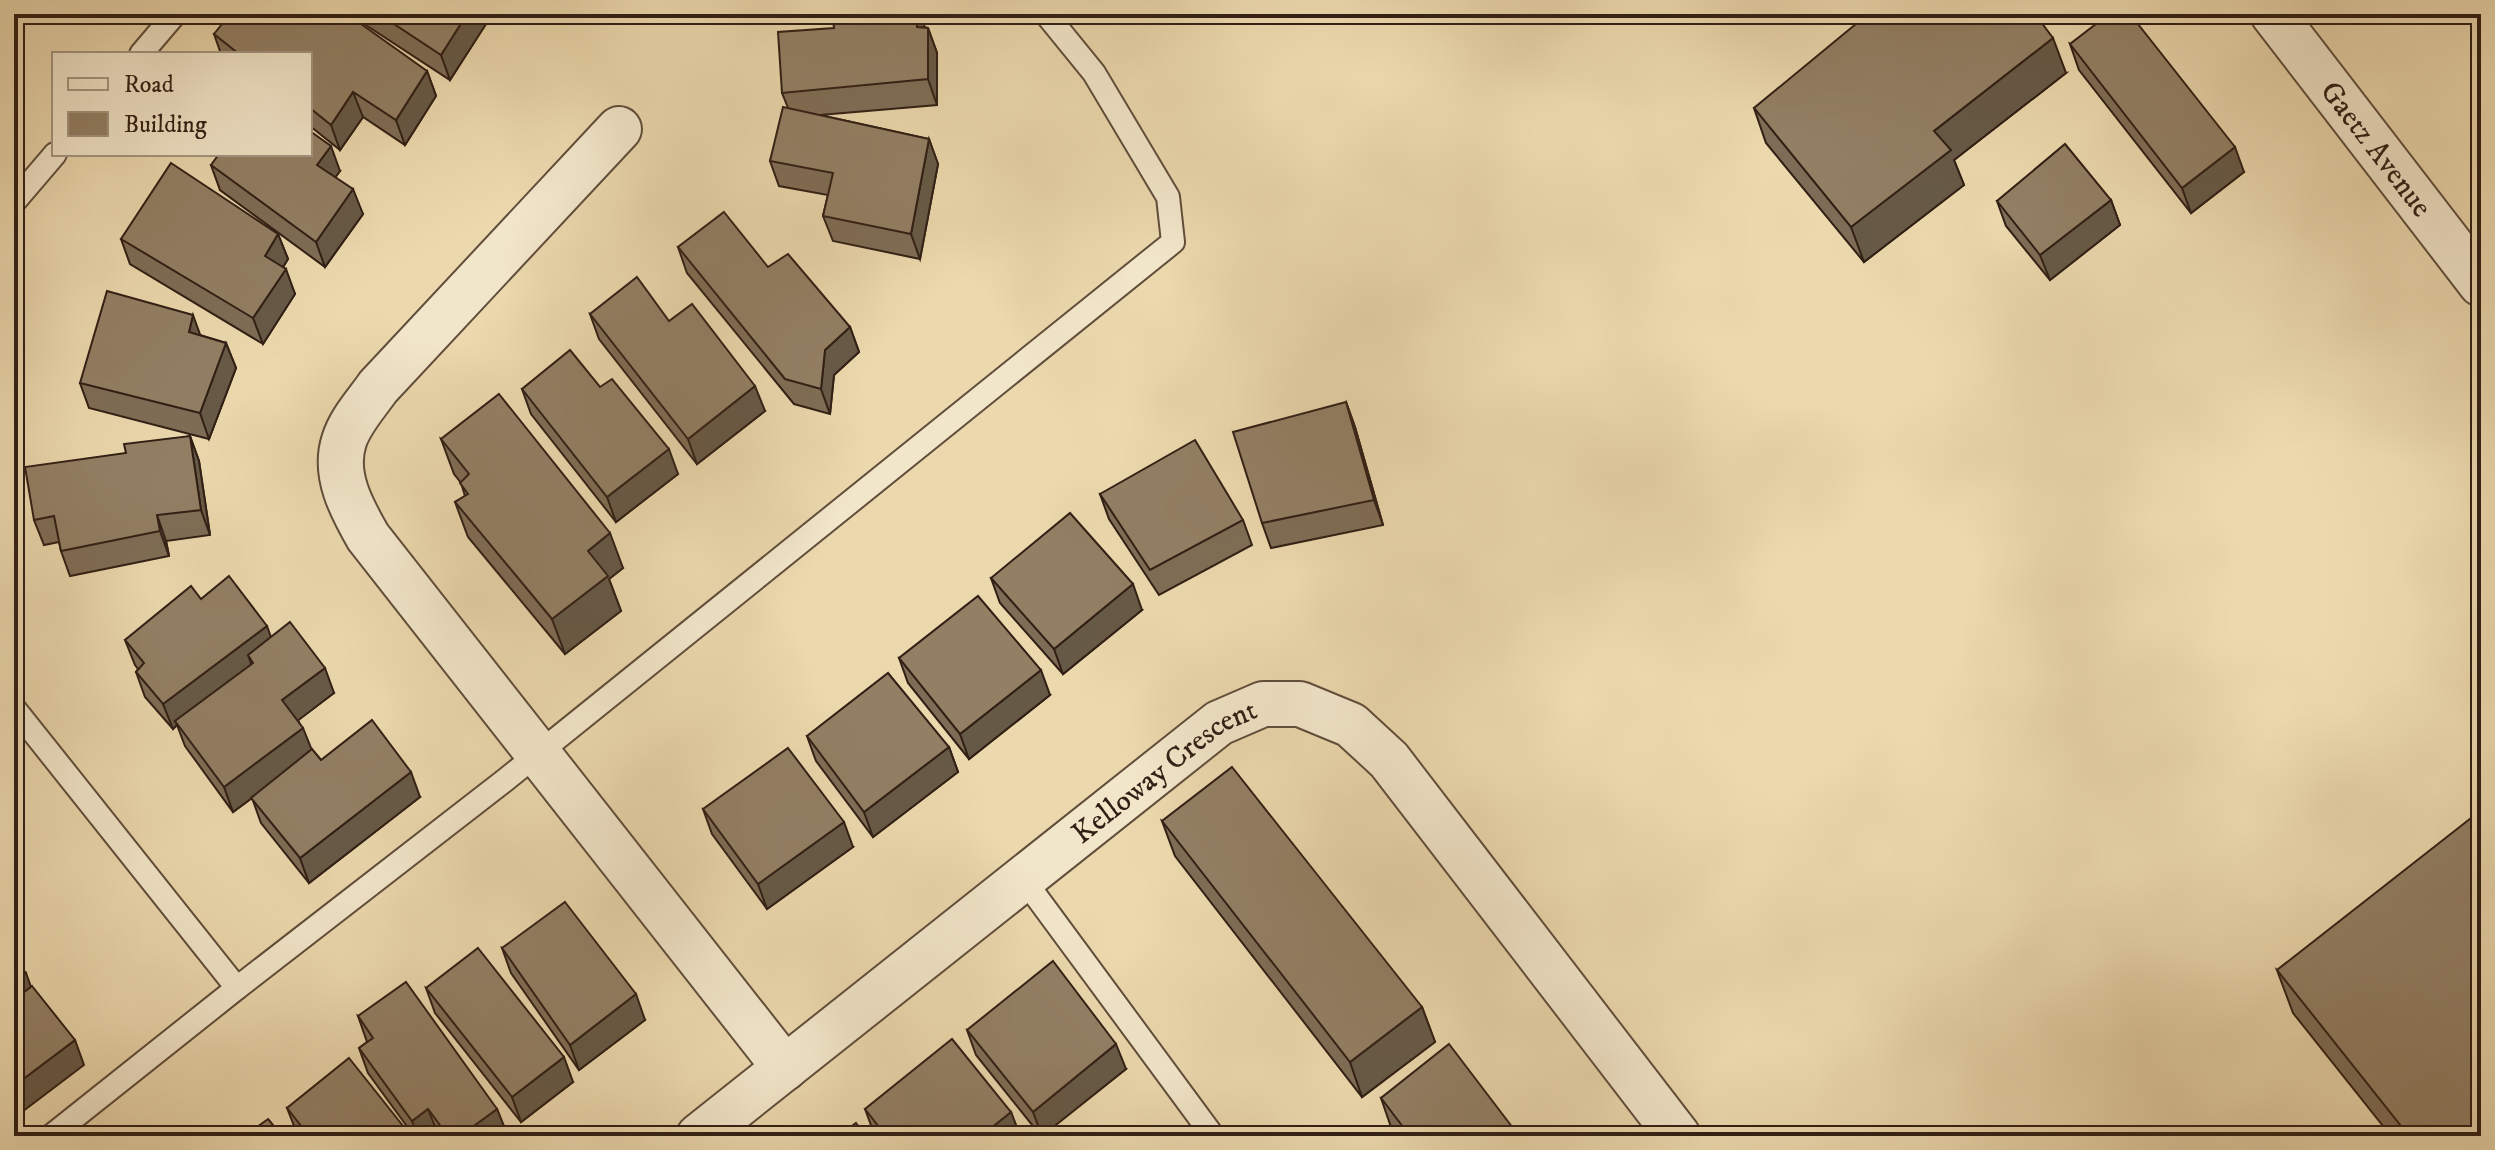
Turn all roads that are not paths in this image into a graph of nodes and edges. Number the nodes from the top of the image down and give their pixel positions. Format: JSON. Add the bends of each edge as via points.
{"nodes":[{"id":1,"x":175,"y":14,"type":"edge"},
{"id":2,"x":1046,"y":14,"type":"edge"},
{"id":3,"x":2273,"y":14,"type":"edge"},
{"id":4,"x":143,"y":52,"type":"edge"},
{"id":5,"x":619,"y":129,"type":"dead end"},
{"id":6,"x":53,"y":156,"type":"edge"},
{"id":7,"x":14,"y":202,"type":"edge"},
{"id":8,"x":2481,"y":284,"type":"edge"},
{"id":9,"x":14,"y":708,"type":"edge"},
{"id":10,"x":539,"y":752,"type":"junction"},
{"id":11,"x":1022,"y":877,"type":"junction"},
{"id":12,"x":237,"y":988,"type":"junction"},
{"id":13,"x":785,"y":1068,"type":"junction"},
{"id":14,"x":51,"y":1136,"type":"edge"},
{"id":15,"x":699,"y":1136,"type":"edge"},
{"id":16,"x":1213,"y":1136,"type":"edge"},
{"id":17,"x":1678,"y":1136,"type":"edge"}],
"edges":[{"from":1,"to":4,"type":"lane"},
{"from":2,"to":10,"type":"lane","via":[[1094,73],[1168,197],[1173,242]]},
{"from":3,"to":8,"type":"street","name":"Gaetz Avenue"},
{"from":5,"to":10,"type":"street","via":[[378,387],[343,441],[342,475],[349,503],[368,537]]},
{"from":6,"to":7,"type":"lane"},
{"from":9,"to":12,"type":"lane"},
{"from":10,"to":12,"type":"lane"},
{"from":10,"to":13,"type":"street"},
{"from":11,"to":13,"type":"street","name":"Kelloway Crescent"},
{"from":11,"to":16,"type":"lane"},
{"from":11,"to":17,"type":"street","name":"Kelloway Crescent","via":[[1219,723],[1263,704],[1300,704],[1351,725],[1389,760]]},
{"from":12,"to":14,"type":"lane"},
{"from":13,"to":15,"type":"street","name":"Kelloway Crescent"}]}
